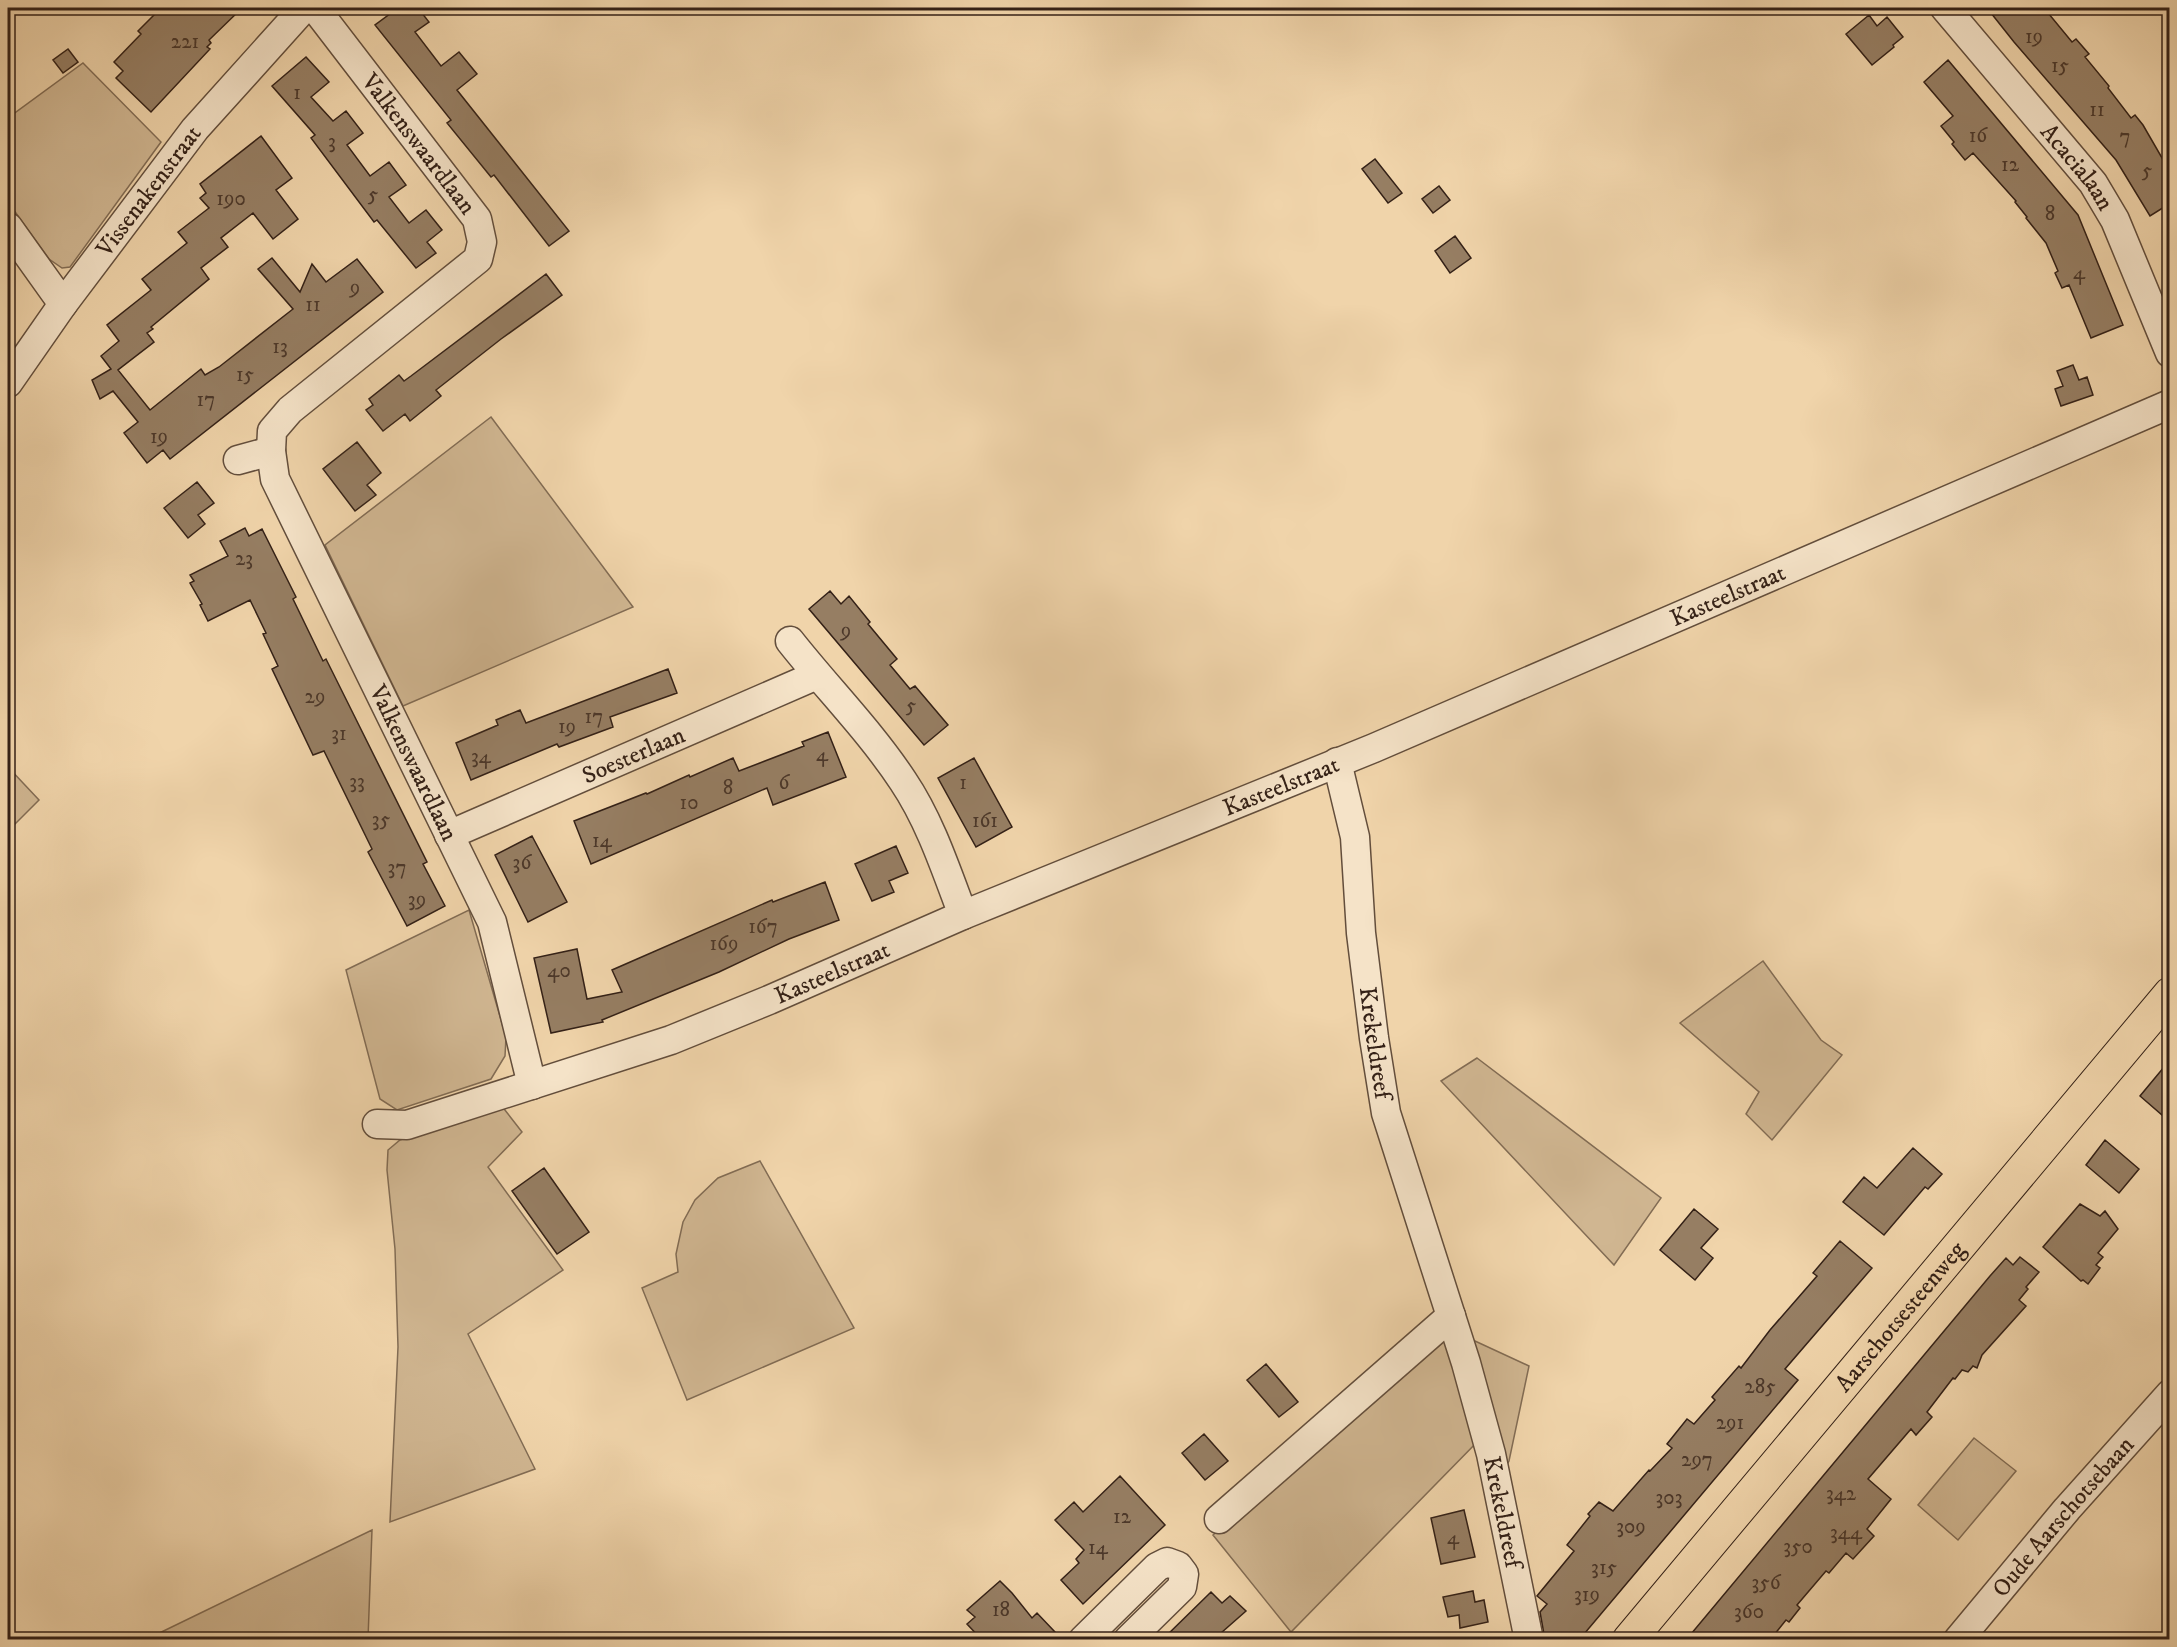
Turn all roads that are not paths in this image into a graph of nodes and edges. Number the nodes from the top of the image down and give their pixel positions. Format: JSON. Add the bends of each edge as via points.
{"nodes":[{"id":1,"x":304,"y":8,"type":"edge"},
{"id":2,"x":315,"y":8,"type":"edge"},
{"id":3,"x":1945,"y":8,"type":"edge"},
{"id":4,"x":8,"y":227,"type":"edge"},
{"id":5,"x":63,"y":304,"type":"junction"},
{"id":6,"x":2169,"y":353,"type":"edge"},
{"id":7,"x":8,"y":383,"type":"edge"},
{"id":8,"x":2169,"y":404,"type":"edge"},
{"id":9,"x":271,"y":450,"type":"junction"},
{"id":10,"x":238,"y":460,"type":"dead end"},
{"id":11,"x":790,"y":641,"type":"dead end"},
{"id":12,"x":817,"y":675,"type":"junction"},
{"id":13,"x":1337,"y":762,"type":"junction"},
{"id":14,"x":450,"y":835,"type":"junction"},
{"id":15,"x":963,"y":915,"type":"junction"},
{"id":16,"x":2169,"y":994,"type":"edge"},
{"id":17,"x":532,"y":1085,"type":"junction"},
{"id":18,"x":377,"y":1124,"type":"dead end"},
{"id":19,"x":1450,"y":1316,"type":"junction"},
{"id":20,"x":2169,"y":1394,"type":"edge"},
{"id":21,"x":1219,"y":1519,"type":"dead end"},
{"id":22,"x":1083,"y":1640,"type":"edge"},
{"id":23,"x":1128,"y":1640,"type":"edge"},
{"id":24,"x":1528,"y":1640,"type":"edge"},
{"id":25,"x":1629,"y":1640,"type":"edge"},
{"id":26,"x":1958,"y":1640,"type":"edge"}],
"edges":[{"from":1,"to":5,"type":"street","name":"Vissenakenstraat","via":[[195,129]]},
{"from":2,"to":9,"type":"street","name":"Valkenswaardlaan","via":[[477,219],[482,242],[478,259],[290,410],[272,431]]},
{"from":3,"to":6,"type":"street","name":"Acacialaan","via":[[2093,183],[2115,220]]},
{"from":4,"to":5,"type":"street"},
{"from":5,"to":7,"type":"street","name":"Vissenakenstraat"},
{"from":8,"to":13,"type":"street","name":"Kasteelstraat"},
{"from":9,"to":10,"type":"street"},
{"from":9,"to":14,"type":"street","name":"Valkenswaardlaan","via":[[275,478]]},
{"from":11,"to":12,"type":"street"},
{"from":12,"to":14,"type":"street","name":"Soesterlaan"},
{"from":12,"to":15,"type":"street","via":[[904,782],[932,835]]},
{"from":13,"to":15,"type":"street","name":"Kasteelstraat"},
{"from":13,"to":19,"type":"street","name":"Krekeldreef","via":[[1355,837],[1361,933],[1386,1113]]},
{"from":14,"to":17,"type":"street","name":"Valkenswaardlaan","via":[[492,922]]},
{"from":15,"to":17,"type":"street","name":"Kasteelstraat","via":[[671,1040]]},
{"from":16,"to":25,"type":"main road","name":"Aarschotsesteenweg"},
{"from":17,"to":18,"type":"street","name":"Kasteelstraat","via":[[407,1125]]},
{"from":19,"to":21,"type":"street"},
{"from":19,"to":24,"type":"street","name":"Krekeldreef","via":[[1491,1454]]},
{"from":20,"to":26,"type":"street","name":"Oude Aarschotsebaan"},
{"from":22,"to":23,"type":"street","via":[[1157,1567],[1167,1562],[1178,1566],[1184,1574],[1182,1587]]}]}
